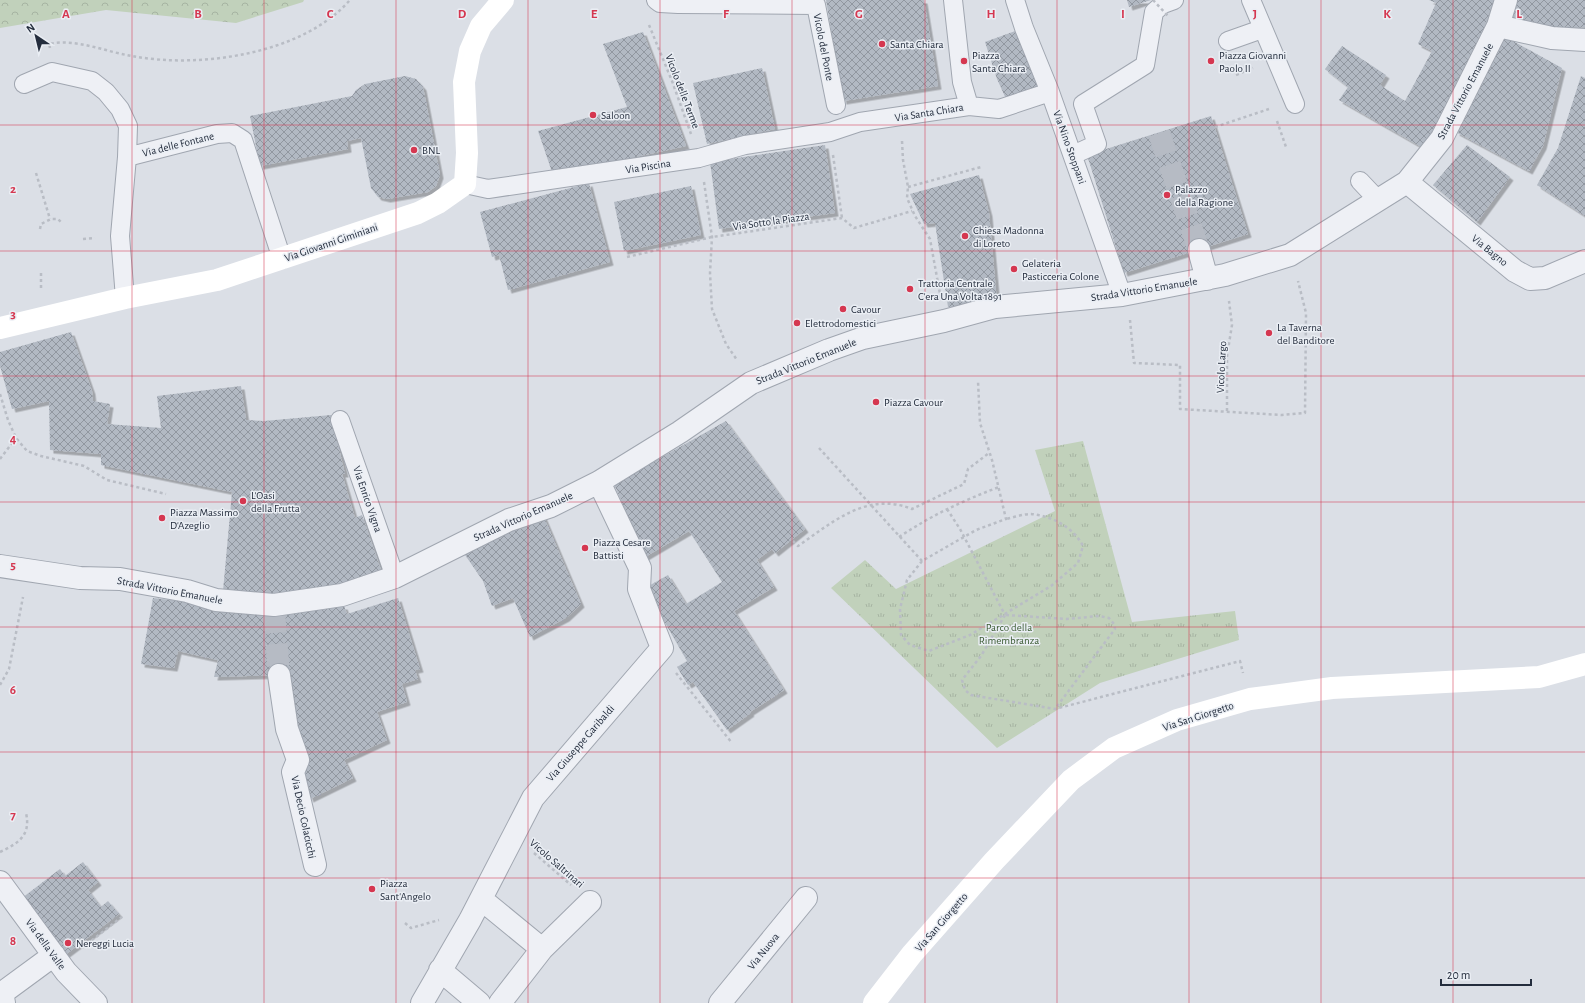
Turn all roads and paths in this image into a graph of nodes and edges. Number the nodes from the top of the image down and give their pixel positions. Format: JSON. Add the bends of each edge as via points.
{"nodes":[{"id":1,"x":350,"y":0,"type":"edge"},
{"id":2,"x":503,"y":0,"type":"edge"},
{"id":3,"x":656,"y":0,"type":"edge"},
{"id":4,"x":953,"y":0,"type":"edge"},
{"id":5,"x":1015,"y":0,"type":"edge"},
{"id":6,"x":1152,"y":0,"type":"edge"},
{"id":7,"x":1251,"y":0,"type":"edge"},
{"id":8,"x":1506,"y":0,"type":"edge"},
{"id":9,"x":1171,"y":8,"type":"edge"},
{"id":10,"x":1498,"y":26,"type":"junction"},
{"id":11,"x":1262,"y":29,"type":"junction"},
{"id":12,"x":650,"y":30,"type":"dead end"},
{"id":13,"x":1585,"y":40,"type":"edge"},
{"id":14,"x":1228,"y":41,"type":"dead end"},
{"id":15,"x":52,"y":72,"type":"junction"},
{"id":16,"x":24,"y":84,"type":"dead end"},
{"id":17,"x":1050,"y":92,"type":"junction"},
{"id":18,"x":1295,"y":104,"type":"dead end"},
{"id":19,"x":836,"y":105,"type":"dead end"},
{"id":20,"x":969,"y":106,"type":"junction"},
{"id":21,"x":1272,"y":108,"type":"dead end"},
{"id":22,"x":1215,"y":127,"type":"dead end"},
{"id":23,"x":830,"y":132,"type":"junction"},
{"id":24,"x":1073,"y":155,"type":"junction"},
{"id":25,"x":127,"y":157,"type":"junction"},
{"id":26,"x":699,"y":158,"type":"junction"},
{"id":27,"x":903,"y":160,"type":"dead end"},
{"id":28,"x":981,"y":167,"type":"dead end"},
{"id":29,"x":36,"y":173,"type":"dead end"},
{"id":30,"x":1360,"y":181,"type":"dead end"},
{"id":31,"x":1407,"y":182,"type":"junction"},
{"id":32,"x":465,"y":184,"type":"junction"},
{"id":33,"x":704,"y":184,"type":"dead end"},
{"id":34,"x":908,"y":188,"type":"junction"},
{"id":35,"x":1377,"y":199,"type":"junction"},
{"id":36,"x":912,"y":211,"type":"junction"},
{"id":37,"x":842,"y":218,"type":"junction"},
{"id":38,"x":50,"y":219,"type":"junction"},
{"id":39,"x":61,"y":222,"type":"dead end"},
{"id":40,"x":40,"y":228,"type":"dead end"},
{"id":41,"x":712,"y":237,"type":"junction"},
{"id":42,"x":96,"y":238,"type":"dead end"},
{"id":43,"x":83,"y":239,"type":"dead end"},
{"id":44,"x":1199,"y":250,"type":"tunnel mouth"},
{"id":45,"x":627,"y":257,"type":"dead end"},
{"id":46,"x":282,"y":259,"type":"junction"},
{"id":47,"x":1585,"y":261,"type":"edge"},
{"id":48,"x":41,"y":273,"type":"dead end"},
{"id":49,"x":1297,"y":277,"type":"dead end"},
{"id":50,"x":1207,"y":279,"type":"junction"},
{"id":51,"x":939,"y":287,"type":"dead end"},
{"id":52,"x":41,"y":288,"type":"dead end"},
{"id":53,"x":125,"y":298,"type":"junction"},
{"id":54,"x":1126,"y":304,"type":"junction"},
{"id":55,"x":1232,"y":325,"type":"dead end"},
{"id":56,"x":0,"y":328,"type":"edge"},
{"id":57,"x":726,"y":344,"type":"dead end"},
{"id":58,"x":978,"y":381,"type":"dead end"},
{"id":59,"x":0,"y":394,"type":"edge"},
{"id":60,"x":1228,"y":411,"type":"junction"},
{"id":61,"x":340,"y":420,"type":"dead end"},
{"id":62,"x":16,"y":438,"type":"junction"},
{"id":63,"x":819,"y":448,"type":"dead end"},
{"id":64,"x":989,"y":453,"type":"junction"},
{"id":65,"x":0,"y":459,"type":"edge"},
{"id":66,"x":599,"y":482,"type":"junction"},
{"id":67,"x":999,"y":487,"type":"junction"},
{"id":68,"x":166,"y":494,"type":"dead end"},
{"id":69,"x":871,"y":504,"type":"junction"},
{"id":70,"x":947,"y":509,"type":"junction"},
{"id":71,"x":1006,"y":518,"type":"junction"},
{"id":72,"x":964,"y":536,"type":"junction"},
{"id":73,"x":899,"y":537,"type":"junction"},
{"id":74,"x":793,"y":541,"type":"dead end"},
{"id":75,"x":922,"y":561,"type":"junction"},
{"id":76,"x":0,"y":566,"type":"edge"},
{"id":77,"x":28,"y":571,"type":"junction"},
{"id":78,"x":395,"y":577,"type":"junction"},
{"id":79,"x":1005,"y":615,"type":"junction"},
{"id":80,"x":662,"y":648,"type":"junction"},
{"id":81,"x":1236,"y":662,"type":"dead end"},
{"id":82,"x":1585,"y":664,"type":"edge"},
{"id":83,"x":279,"y":675,"type":"tunnel mouth"},
{"id":84,"x":0,"y":685,"type":"edge"},
{"id":85,"x":1055,"y":709,"type":"junction"},
{"id":86,"x":732,"y":743,"type":"dead end"},
{"id":87,"x":26,"y":813,"type":"dead end"},
{"id":88,"x":514,"y":836,"type":"junction"},
{"id":89,"x":0,"y":852,"type":"edge"},
{"id":90,"x":315,"y":865,"type":"dead end"},
{"id":91,"x":0,"y":882,"type":"edge"},
{"id":92,"x":806,"y":898,"type":"dead end"},
{"id":93,"x":481,"y":899,"type":"junction"},
{"id":94,"x":590,"y":902,"type":"joint"},
{"id":95,"x":123,"y":916,"type":"dead end"},
{"id":96,"x":542,"y":949,"type":"junction"},
{"id":97,"x":58,"y":960,"type":"junction"},
{"id":98,"x":440,"y":970,"type":"junction"},
{"id":99,"x":4,"y":1003,"type":"edge"},
{"id":100,"x":96,"y":1003,"type":"edge"},
{"id":101,"x":422,"y":1003,"type":"edge"},
{"id":102,"x":479,"y":1003,"type":"edge"},
{"id":103,"x":500,"y":1003,"type":"edge"},
{"id":104,"x":720,"y":1003,"type":"edge"},
{"id":105,"x":874,"y":1003,"type":"edge"}],
"edges":[{"from":1,"to":15,"type":"path","via":[[322,24],[291,40],[239,54],[205,59],[167,60],[133,57],[62,41],[49,44]]},
{"from":2,"to":32,"type":"street","via":[[481,26],[470,51],[464,82],[467,153]]},
{"from":3,"to":19,"type":"lane","name":"Vicolo del Ponte","via":[[660,3],[678,4],[816,5]]},
{"from":4,"to":20,"type":"lane","via":[[962,82]]},
{"from":5,"to":17,"type":"lane","name":"Via Nino Stoppani"},
{"from":6,"to":9,"type":"path","bridge":true},
{"from":7,"to":11,"type":"lane"},
{"from":8,"to":10,"type":"street","name":"Strada Vittorio Emanuele"},
{"from":9,"to":24,"type":"lane","via":[[1164,4],[1154,12],[1145,65],[1083,104],[1098,144]]},
{"from":10,"to":13,"type":"street","via":[[1552,38]]},
{"from":10,"to":31,"type":"street","name":"Strada Vittorio Emanuele","via":[[1442,138]]},
{"from":11,"to":14,"type":"lane"},
{"from":11,"to":18,"type":"lane"},
{"from":12,"to":26,"type":"path","name":"Vicolo delle Terme","via":[[672,81]]},
{"from":15,"to":16,"type":"lane"},
{"from":15,"to":25,"type":"lane","via":[[92,81],[106,92],[120,109],[128,126]]},
{"from":17,"to":20,"type":"lane","name":"Via Santa Chiara","via":[[999,109]]},
{"from":17,"to":24,"type":"lane","name":"Via Nino Stoppani"},
{"from":20,"to":23,"type":"lane","name":"Via Santa Chiara","via":[[860,122]]},
{"from":21,"to":22,"type":"path"},
{"from":23,"to":26,"type":"lane","name":"Via Piscina","via":[[745,145]]},
{"from":23,"to":37,"type":"path"},
{"from":24,"to":54,"type":"lane","name":"Via Nino Stoppani"},
{"from":25,"to":46,"type":"lane","name":"Via delle Fontane","via":[[232,132],[243,140]]},
{"from":25,"to":53,"type":"lane","name":"Via delle Fontane","via":[[120,236]]},
{"from":26,"to":32,"type":"lane","name":"Via Piscina","via":[[488,189]]},
{"from":27,"to":34,"type":"path"},
{"from":28,"to":34,"type":"path"},
{"from":29,"to":38,"type":"path"},
{"from":30,"to":35,"type":"lane"},
{"from":31,"to":35,"type":"street","name":"Strada Vittorio Emanuele"},
{"from":31,"to":47,"type":"street","name":"Via Bagno","via":[[1515,271],[1530,280],[1545,278]]},
{"from":32,"to":46,"type":"street","name":"Via Giovanni Giminiani","via":[[418,213]]},
{"from":33,"to":41,"type":"path"},
{"from":34,"to":36,"type":"path","via":[[907,198]]},
{"from":35,"to":50,"type":"street","name":"Strada Vittorio Emanuele","via":[[1290,255]]},
{"from":36,"to":37,"type":"path","via":[[854,228]]},
{"from":36,"to":51,"type":"path","via":[[930,239]]},
{"from":37,"to":41,"type":"path","name":"Via Sotto la Piazza"},
{"from":38,"to":39,"type":"path","via":[[58,219]]},
{"from":38,"to":40,"type":"path","via":[[41,224]]},
{"from":41,"to":45,"type":"path","name":"Via Sotto la Piazza"},
{"from":41,"to":57,"type":"path","via":[[712,309]]},
{"from":42,"to":43,"type":"path"},
{"from":44,"to":50,"type":"street"},
{"from":46,"to":53,"type":"street","name":"Via Giovanni Giminiani","via":[[217,280]]},
{"from":48,"to":52,"type":"path"},
{"from":49,"to":60,"type":"path","via":[[1306,313],[1305,413],[1282,415]]},
{"from":50,"to":54,"type":"street","name":"Strada Vittorio Emanuele"},
{"from":53,"to":56,"type":"street","name":"Via Giovanni Giminiani"},
{"from":54,"to":60,"type":"path","via":[[1134,363],[1180,365],[1180,409]]},
{"from":54,"to":66,"type":"street","name":"Strada Vittorio Emanuele","via":[[995,307],[863,338],[751,382],[680,432]]},
{"from":55,"to":60,"type":"path","name":"Vicolo Largo","via":[[1227,356]]},
{"from":58,"to":64,"type":"path","via":[[980,423]]},
{"from":59,"to":62,"type":"path"},
{"from":61,"to":78,"type":"lane","name":"Via Enrico Vigna"},
{"from":62,"to":65,"type":"path"},
{"from":62,"to":68,"type":"path","via":[[27,451],[84,466],[107,480]]},
{"from":63,"to":69,"type":"path"},
{"from":64,"to":67,"type":"path"},
{"from":64,"to":69,"type":"path","via":[[968,469],[964,484],[912,509],[901,504]]},
{"from":66,"to":78,"type":"street","name":"Strada Vittorio Emanuele","via":[[551,506],[508,520]]},
{"from":66,"to":80,"type":"street","via":[[640,568],[639,589]]},
{"from":67,"to":70,"type":"path"},
{"from":67,"to":71,"type":"path"},
{"from":69,"to":73,"type":"path"},
{"from":69,"to":74,"type":"path","via":[[840,517],[798,546]]},
{"from":70,"to":72,"type":"path"},
{"from":70,"to":73,"type":"path"},
{"from":71,"to":72,"type":"path"},
{"from":71,"to":79,"type":"path","via":[[1030,514],[1048,518],[1069,528],[1083,546],[1078,563],[1051,586]]},
{"from":72,"to":75,"type":"path"},
{"from":72,"to":79,"type":"path"},
{"from":73,"to":75,"type":"path"},
{"from":75,"to":79,"type":"path","via":[[907,580],[900,609],[901,635],[910,645],[929,651],[970,635]]},
{"from":76,"to":77,"type":"street","name":"Strada Vittorio Emanuele"},
{"from":77,"to":78,"type":"street","name":"Strada Vittorio Emanuele","via":[[80,578],[120,579],[187,591],[216,600],[274,608],[342,595]]},
{"from":77,"to":84,"type":"path","via":[[9,669]]},
{"from":79,"to":85,"type":"path","via":[[981,656],[962,680],[965,690],[971,695]]},
{"from":79,"to":85,"type":"path","via":[[1067,619],[1099,616],[1109,618],[1114,624],[1115,629]]},
{"from":80,"to":86,"type":"path","via":[[670,665]]},
{"from":80,"to":88,"type":"street","name":"Via Giuseppe Garibaldi","via":[[533,798]]},
{"from":81,"to":85,"type":"path"},
{"from":82,"to":105,"type":"street","name":"Via San Giorgetto","via":[[1539,677],[1332,688],[1250,699],[1177,720],[1114,748],[1071,780],[994,861],[912,954]]},
{"from":83,"to":90,"type":"street","name":"Via Decio Colacicchi","via":[[287,729],[298,760],[293,772]]},
{"from":87,"to":89,"type":"path","via":[[26,833],[12,847]]},
{"from":88,"to":93,"type":"street","name":"Via Giuseppe Garibaldi"},
{"from":88,"to":94,"type":"path","name":"Vicolo Saltrinari"},
{"from":91,"to":97,"type":"street","name":"Via della Valle"},
{"from":92,"to":104,"type":"street","name":"Via Nuova"},
{"from":93,"to":96,"type":"street"},
{"from":93,"to":98,"type":"street","name":"Via Giuseppe Garibaldi"},
{"from":94,"to":96,"type":"street"},
{"from":95,"to":97,"type":"path"},
{"from":96,"to":103,"type":"street"},
{"from":97,"to":99,"type":"street","via":[[5,991]]},
{"from":97,"to":100,"type":"street","name":"Via della Valle"},
{"from":98,"to":101,"type":"street","name":"Via Giuseppe Garibaldi"},
{"from":98,"to":102,"type":"street"}]}
